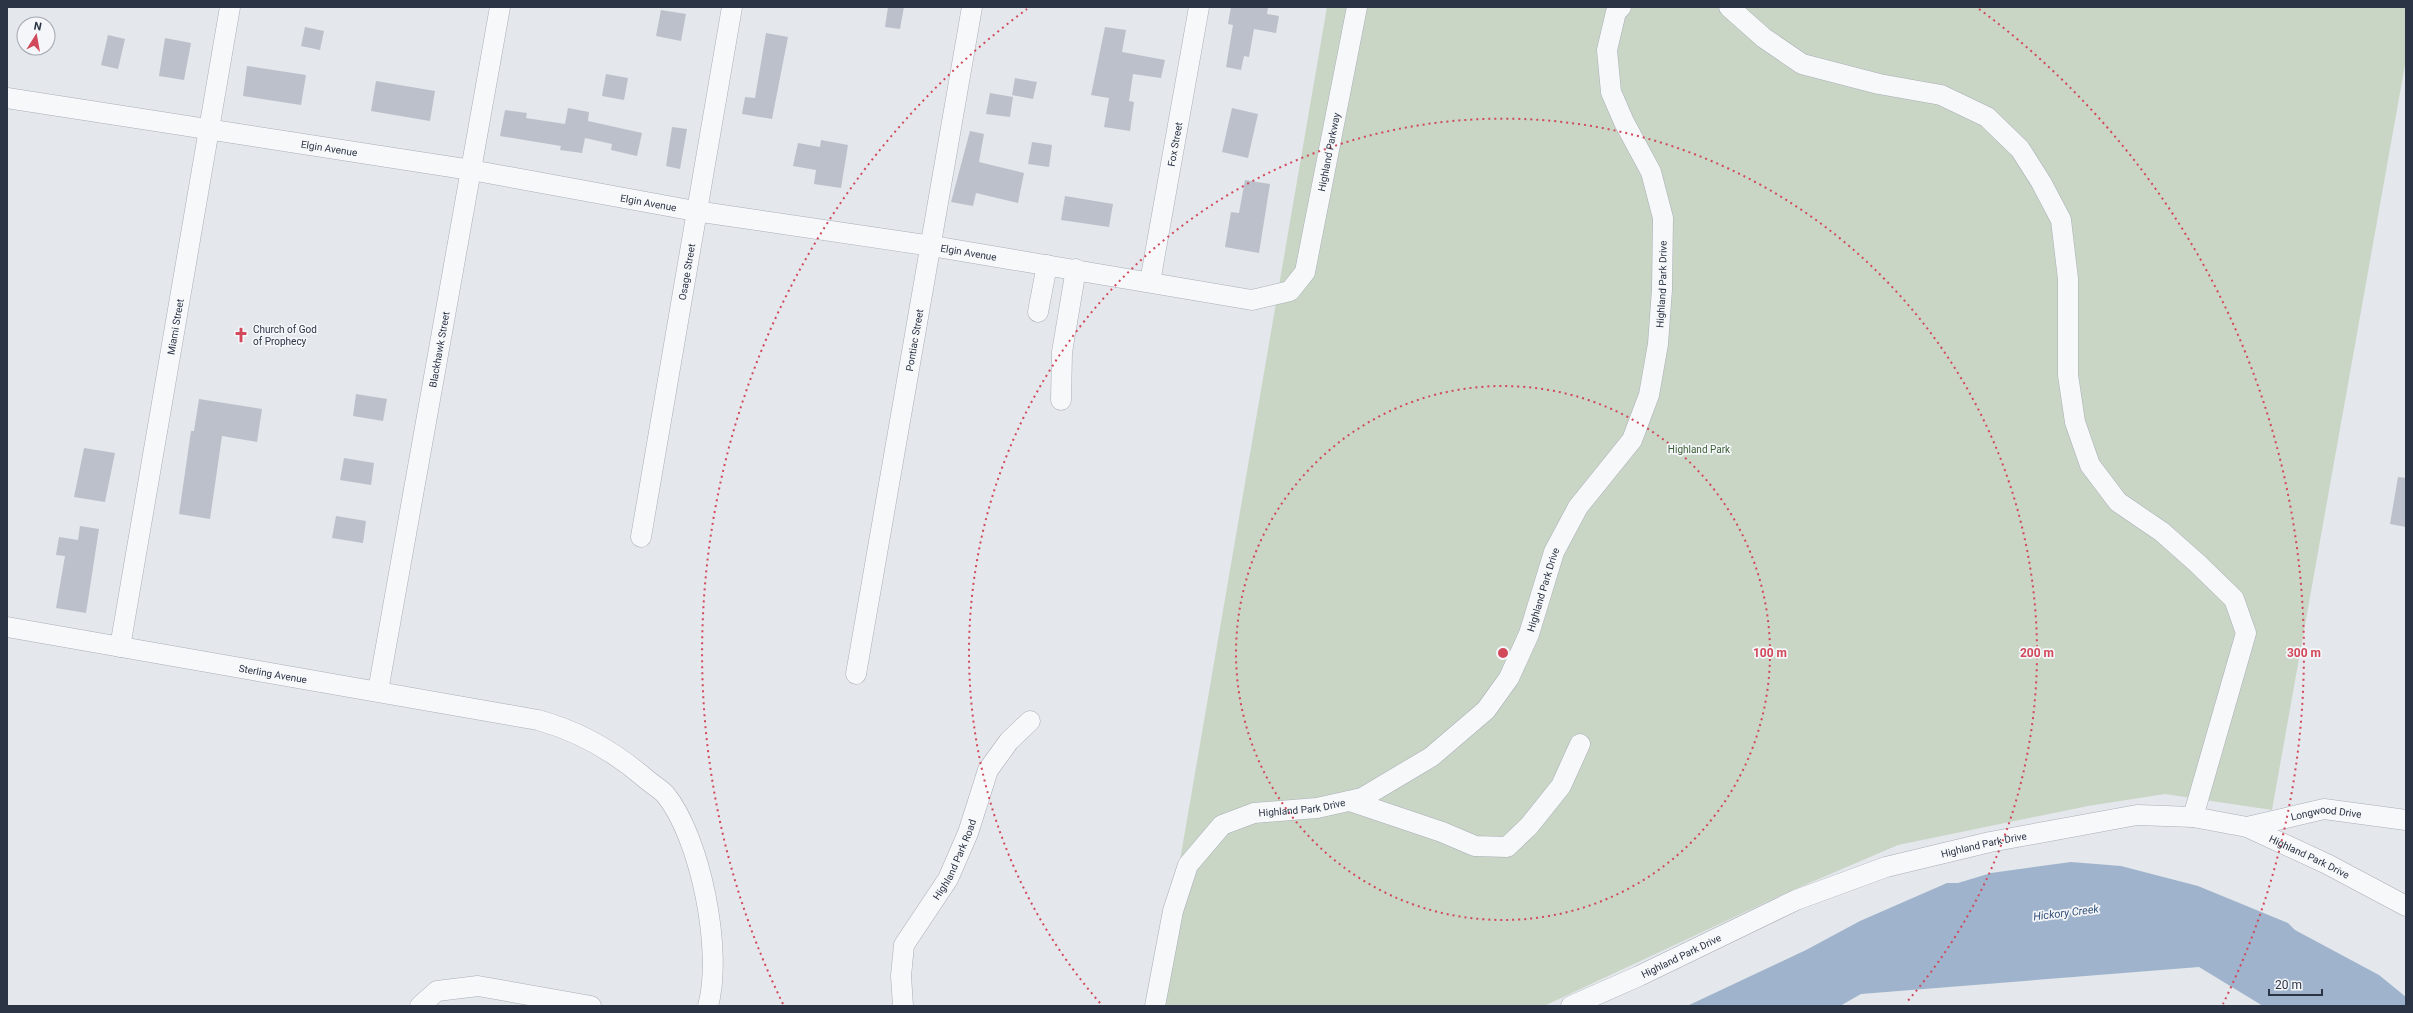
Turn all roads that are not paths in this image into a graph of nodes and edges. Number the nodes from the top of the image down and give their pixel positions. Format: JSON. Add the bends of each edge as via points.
{"nodes":[{"id":1,"x":230,"y":7,"type":"edge"},
{"id":2,"x":500,"y":7,"type":"edge"},
{"id":3,"x":732,"y":7,"type":"edge"},
{"id":4,"x":972,"y":7,"type":"edge"},
{"id":5,"x":1200,"y":7,"type":"edge"},
{"id":6,"x":1357,"y":7,"type":"edge"},
{"id":7,"x":1621,"y":7,"type":"edge"},
{"id":8,"x":1729,"y":7,"type":"edge"},
{"id":9,"x":7,"y":98,"type":"edge"},
{"id":10,"x":210,"y":129,"type":"junction"},
{"id":11,"x":470,"y":170,"type":"junction"},
{"id":12,"x":695,"y":210,"type":"junction"},
{"id":13,"x":932,"y":246,"type":"junction"},
{"id":14,"x":1047,"y":265,"type":"junction"},
{"id":15,"x":1076,"y":269,"type":"junction"},
{"id":16,"x":1150,"y":282,"type":"junction"},
{"id":17,"x":1290,"y":291,"type":"joint"},
{"id":18,"x":1038,"y":312,"type":"dead end"},
{"id":19,"x":1062,"y":400,"type":"dead end"},
{"id":20,"x":641,"y":537,"type":"dead end"},
{"id":21,"x":7,"y":627,"type":"edge"},
{"id":22,"x":120,"y":647,"type":"junction"},
{"id":23,"x":856,"y":674,"type":"dead end"},
{"id":24,"x":378,"y":691,"type":"junction"},
{"id":25,"x":1030,"y":721,"type":"dead end"},
{"id":26,"x":1580,"y":744,"type":"dead end"},
{"id":27,"x":1350,"y":801,"type":"junction"},
{"id":28,"x":2193,"y":817,"type":"junction"},
{"id":29,"x":2406,"y":820,"type":"edge"},
{"id":30,"x":2247,"y":827,"type":"junction"},
{"id":31,"x":2406,"y":906,"type":"edge"},
{"id":32,"x":420,"y":1006,"type":"edge"},
{"id":33,"x":591,"y":1006,"type":"edge"},
{"id":34,"x":708,"y":1006,"type":"edge"},
{"id":35,"x":903,"y":1006,"type":"edge"},
{"id":36,"x":1155,"y":1006,"type":"edge"},
{"id":37,"x":1571,"y":1006,"type":"edge"}],
"edges":[{"from":1,"to":10,"type":"street","name":"Miami Street"},
{"from":2,"to":11,"type":"street","name":"Blackhawk Street"},
{"from":3,"to":12,"type":"street","name":"Osage Street"},
{"from":4,"to":13,"type":"street","name":"Pontiac Street"},
{"from":5,"to":16,"type":"street","name":"Fox Street"},
{"from":6,"to":17,"type":"street","name":"Highland Parkway","via":[[1305,272]]},
{"from":7,"to":27,"type":"street","name":"Highland Park Drive","via":[[1616,12],[1606,50],[1611,92],[1651,172],[1663,218],[1658,344],[1649,395],[1632,440],[1578,507],[1554,552],[1529,634],[1509,678],[1486,710],[1431,757],[1362,798]]},
{"from":8,"to":28,"type":"street","via":[[1764,38],[1802,64],[1879,84],[1941,95],[1987,117],[2020,149],[2041,182],[2061,220],[2068,279],[2068,375],[2075,422],[2090,465],[2118,502],[2162,532],[2234,599],[2246,633]]},
{"from":9,"to":10,"type":"street","name":"Elgin Avenue"},
{"from":10,"to":11,"type":"street","name":"Elgin Avenue"},
{"from":10,"to":22,"type":"street","name":"Miami Street"},
{"from":11,"to":12,"type":"street","name":"Elgin Avenue"},
{"from":11,"to":24,"type":"street","name":"Blackhawk Street"},
{"from":12,"to":13,"type":"street","name":"Elgin Avenue"},
{"from":12,"to":20,"type":"street","name":"Osage Street"},
{"from":13,"to":14,"type":"street","name":"Elgin Avenue"},
{"from":13,"to":23,"type":"street","name":"Pontiac Street"},
{"from":14,"to":15,"type":"street","name":"Elgin Avenue"},
{"from":14,"to":18,"type":"street"},
{"from":15,"to":16,"type":"street","name":"Elgin Avenue"},
{"from":15,"to":19,"type":"street","via":[[1062,352]]},
{"from":16,"to":17,"type":"street","name":"Elgin Avenue","via":[[1252,300]]},
{"from":21,"to":22,"type":"street","name":"Sterling Avenue"},
{"from":22,"to":24,"type":"street","name":"Sterling Avenue"},
{"from":24,"to":34,"type":"street","name":"Sterling Avenue","via":[[538,720],[558,726],[591,741],[629,764],[665,794],[690,839],[706,899],[713,955],[713,988]]},
{"from":25,"to":35,"type":"street","name":"Highland Park Road","via":[[1009,741],[988,770],[968,833],[948,879],[904,946],[901,976]]},
{"from":26,"to":27,"type":"street","via":[[1561,786],[1529,826],[1507,847],[1475,846]]},
{"from":27,"to":36,"type":"street","name":"Highland Park Drive","via":[[1317,808],[1254,813],[1222,825],[1188,865],[1173,911]]},
{"from":28,"to":30,"type":"street","name":"Highland Park Drive"},
{"from":28,"to":37,"type":"street","name":"Highland Park Drive","via":[[2137,815],[1990,842],[1886,866],[1796,900]]},
{"from":29,"to":30,"type":"street","name":"Longwood Drive","via":[[2324,809]]},
{"from":30,"to":31,"type":"street","name":"Highland Park Drive","via":[[2327,864]]},
{"from":32,"to":33,"type":"street","via":[[437,991],[478,986]]}]}
